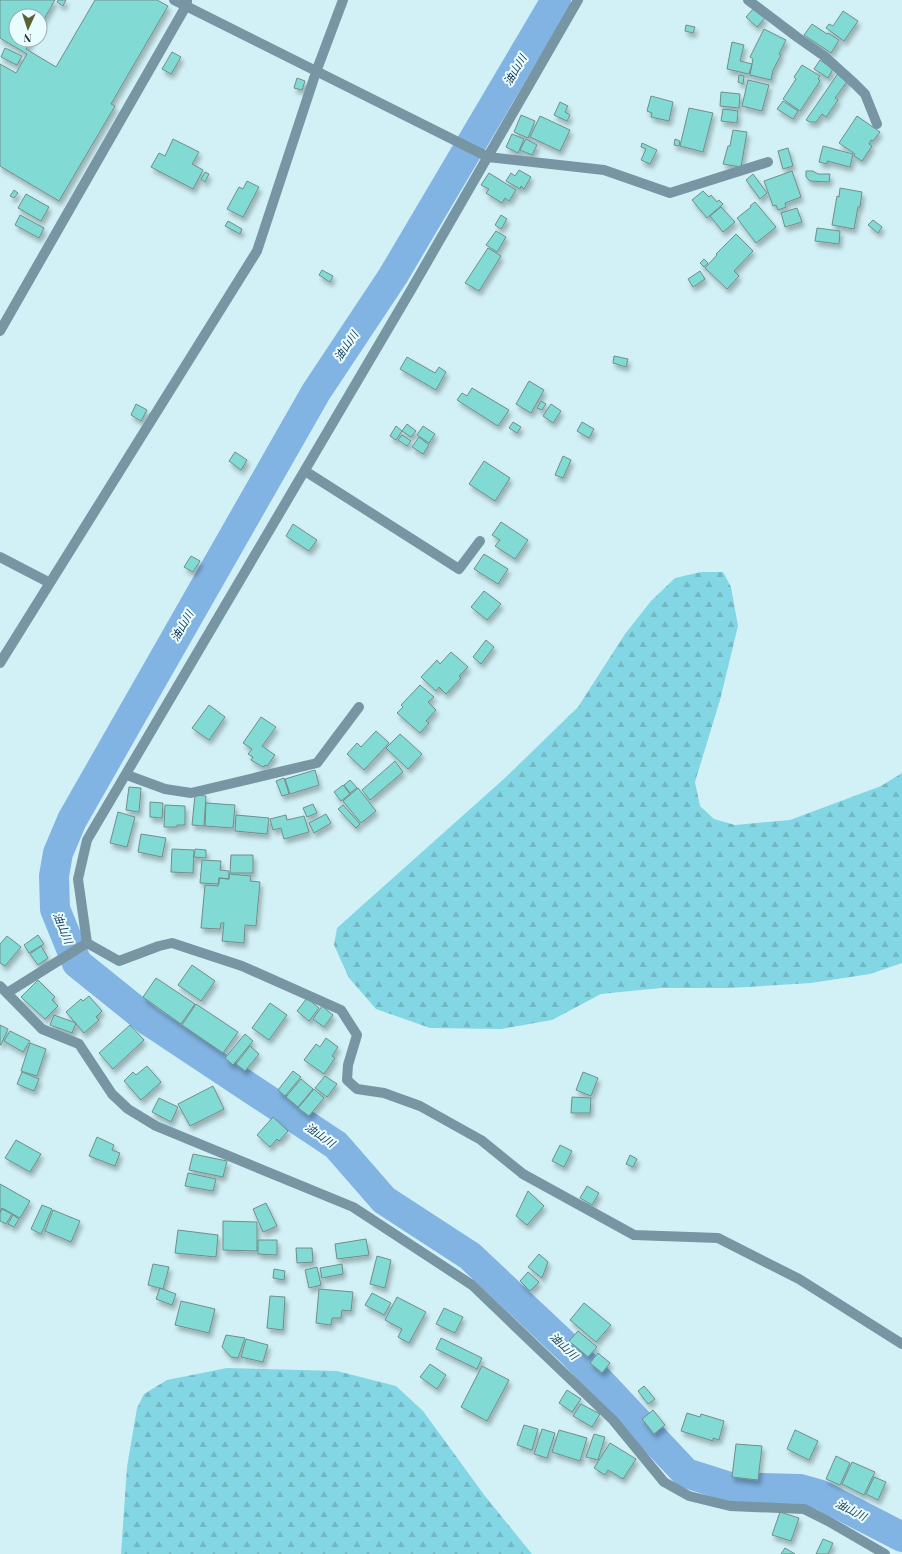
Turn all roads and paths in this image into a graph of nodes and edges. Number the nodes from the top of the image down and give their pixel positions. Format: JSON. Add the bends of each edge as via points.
{"nodes":[{"id":1,"x":174,"y":0,"type":"edge"},
{"id":2,"x":343,"y":0,"type":"edge"},
{"id":3,"x":578,"y":0,"type":"edge"},
{"id":4,"x":748,"y":0,"type":"edge"},
{"id":5,"x":186,"y":3,"type":"edge"},
{"id":6,"x":316,"y":72,"type":"junction"},
{"id":7,"x":877,"y":124,"type":"dead end"},
{"id":8,"x":488,"y":157,"type":"junction"},
{"id":9,"x":768,"y":162,"type":"dead end"},
{"id":10,"x":0,"y":331,"type":"edge"},
{"id":11,"x":305,"y":471,"type":"junction"},
{"id":12,"x":480,"y":541,"type":"dead end"},
{"id":13,"x":0,"y":557,"type":"edge"},
{"id":14,"x":50,"y":583,"type":"junction"},
{"id":15,"x":0,"y":663,"type":"edge"},
{"id":16,"x":359,"y":707,"type":"dead end"},
{"id":17,"x":127,"y":775,"type":"junction"},
{"id":18,"x":87,"y":944,"type":"junction"},
{"id":19,"x":3,"y":989,"type":"edge"},
{"id":20,"x":902,"y":1344,"type":"edge"},
{"id":21,"x":885,"y":1554,"type":"edge"}],
"edges":[{"from":1,"to":5,"type":"street"},
{"from":2,"to":6,"type":"street"},
{"from":3,"to":8,"type":"street"},
{"from":4,"to":7,"type":"street","via":[[824,56],[854,83],[865,94]]},
{"from":5,"to":6,"type":"street"},
{"from":5,"to":10,"type":"street"},
{"from":6,"to":8,"type":"street"},
{"from":6,"to":14,"type":"street","via":[[257,251]]},
{"from":8,"to":9,"type":"street","via":[[604,170],[670,193]]},
{"from":8,"to":11,"type":"street"},
{"from":11,"to":12,"type":"street","via":[[459,569]]},
{"from":11,"to":17,"type":"street"},
{"from":13,"to":14,"type":"street"},
{"from":14,"to":15,"type":"street"},
{"from":16,"to":17,"type":"street","via":[[317,763],[190,793],[166,789]]},
{"from":17,"to":18,"type":"street","via":[[87,840],[78,879]]},
{"from":18,"to":19,"type":"street"},
{"from":18,"to":20,"type":"street","via":[[119,961],[172,943],[242,966],[341,1010],[357,1035],[348,1065],[347,1080],[356,1089],[384,1093],[420,1106],[481,1140],[523,1174],[634,1235],[718,1238],[799,1279]]},
{"from":19,"to":21,"type":"street","via":[[42,1029],[79,1044],[112,1094],[128,1109],[156,1126],[353,1207],[472,1285],[613,1420],[664,1482],[689,1496],[730,1506],[804,1509]]}]}
